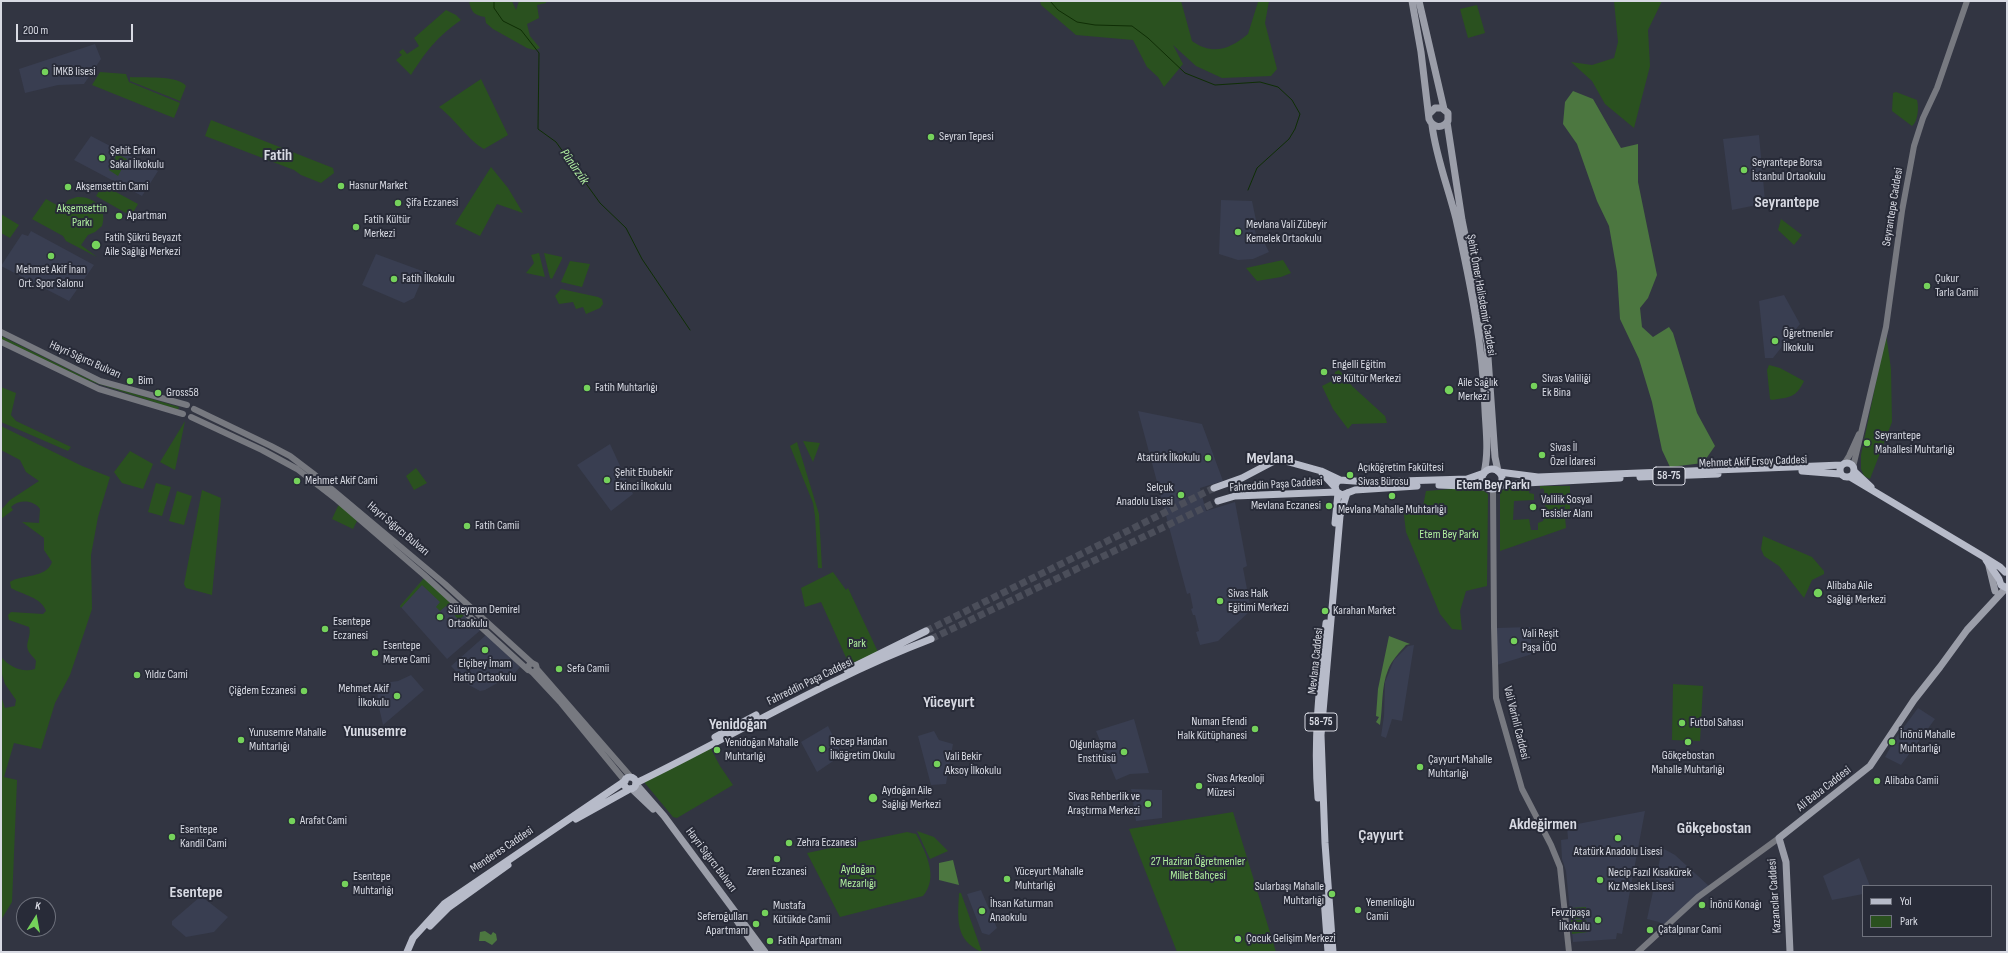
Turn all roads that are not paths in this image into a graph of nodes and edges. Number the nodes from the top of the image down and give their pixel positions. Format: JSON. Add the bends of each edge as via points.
{"nodes":[{"id":1,"x":1412,"y":1,"type":"edge"},
{"id":2,"x":1418,"y":1,"type":"edge"},
{"id":3,"x":1967,"y":1,"type":"edge"},
{"id":4,"x":1444,"y":108,"type":"junction"},
{"id":5,"x":1430,"y":113,"type":"junction"},
{"id":6,"x":1448,"y":122,"type":"junction"},
{"id":7,"x":1432,"y":124,"type":"junction"},
{"id":8,"x":1,"y":332,"type":"edge"},
{"id":9,"x":1,"y":342,"type":"edge"},
{"id":10,"x":188,"y":405,"type":"junction"},
{"id":11,"x":194,"y":409,"type":"junction"},
{"id":12,"x":183,"y":414,"type":"junction"},
{"id":13,"x":191,"y":416,"type":"junction"},
{"id":14,"x":1864,"y":424,"type":"junction"},
{"id":15,"x":1840,"y":465,"type":"junction"},
{"id":16,"x":1853,"y":469,"type":"junction"},
{"id":17,"x":1321,"y":471,"type":"junction"},
{"id":18,"x":1499,"y":472,"type":"junction"},
{"id":19,"x":1484,"y":473,"type":"junction"},
{"id":20,"x":1840,"y":474,"type":"junction"},
{"id":21,"x":1344,"y":480,"type":"junction"},
{"id":22,"x":1493,"y":487,"type":"junction"},
{"id":23,"x":1214,"y":488,"type":"tunnel mouth"},
{"id":24,"x":1336,"y":491,"type":"junction"},
{"id":25,"x":1348,"y":493,"type":"junction"},
{"id":26,"x":1880,"y":495,"type":"junction"},
{"id":27,"x":1218,"y":501,"type":"tunnel mouth"},
{"id":28,"x":1984,"y":557,"type":"junction"},
{"id":29,"x":1988,"y":564,"type":"junction"},
{"id":30,"x":2007,"y":572,"type":"edge"},
{"id":31,"x":1999,"y":581,"type":"junction"},
{"id":32,"x":2006,"y":588,"type":"edge"},
{"id":33,"x":1996,"y":594,"type":"junction"},
{"id":34,"x":2007,"y":596,"type":"edge"},
{"id":35,"x":926,"y":631,"type":"tunnel mouth"},
{"id":36,"x":931,"y":639,"type":"tunnel mouth"},
{"id":37,"x":533,"y":671,"type":"junction"},
{"id":38,"x":631,"y":783,"type":"junction"},
{"id":39,"x":1779,"y":838,"type":"junction"},
{"id":40,"x":407,"y":952,"type":"edge"},
{"id":41,"x":412,"y":952,"type":"edge"},
{"id":42,"x":759,"y":952,"type":"edge"},
{"id":43,"x":765,"y":952,"type":"edge"},
{"id":44,"x":1328,"y":952,"type":"edge"},
{"id":45,"x":1333,"y":952,"type":"edge"},
{"id":46,"x":1569,"y":952,"type":"edge"},
{"id":47,"x":1638,"y":952,"type":"edge"},
{"id":48,"x":1790,"y":952,"type":"edge"}],
"edges":[{"from":1,"to":5,"type":"main road"},
{"from":2,"to":4,"type":"main road"},
{"from":3,"to":14,"type":"street","name":"Seyrantepe Caddesi","via":[[1914,146],[1886,326]]},
{"from":4,"to":5,"type":"main road","via":[[1435,108]]},
{"from":4,"to":6,"type":"main road","via":[[1449,115]]},
{"from":5,"to":7,"type":"main road","via":[[1429,119]]},
{"from":6,"to":7,"type":"main road","via":[[1441,127]]},
{"from":6,"to":18,"type":"main road","name":"Şehit Ömer Halisdemir Caddesi","via":[[1462,220],[1487,343],[1495,457]]},
{"from":7,"to":19,"type":"main road","name":"Şehit Ömer Halisdemir Caddesi","via":[[1456,220],[1479,336],[1487,437]]},
{"from":8,"to":10,"type":"street","name":"Hayri Sığırcı Bulvarı","via":[[100,382]]},
{"from":9,"to":12,"type":"street","name":"Hayri Sığırcı Bulvarı","via":[[99,390]]},
{"from":10,"to":11,"type":"street"},
{"from":10,"to":12,"type":"street","via":[[183,408]]},
{"from":11,"to":13,"type":"street"},
{"from":11,"to":37,"type":"street","name":"Hayri Sığırcı Bulvarı","via":[[290,456],[315,474],[536,664]]},
{"from":12,"to":13,"type":"street"},
{"from":13,"to":37,"type":"street","name":"Hayri Sığırcı Bulvarı","via":[[274,455],[297,469],[337,500]]},
{"from":14,"to":15,"type":"street","name":"Seyrantepe Caddesi","via":[[1849,456]]},
{"from":14,"to":16,"type":"street","name":"Seyrantepe Caddesi"},
{"from":15,"to":16,"type":"main road","via":[[1849,464]]},
{"from":15,"to":18,"type":"main road","name":"Mehmet Akif Ersoy Caddesi","via":[[1538,477]]},
{"from":15,"to":20,"type":"main road"},
{"from":16,"to":20,"type":"main road","name":"Mehmet Akif Ersoy Caddesi","via":[[1844,477]]},
{"from":16,"to":26,"type":"main road"},
{"from":16,"to":26,"type":"main road"},
{"from":17,"to":21,"type":"main road"},
{"from":17,"to":23,"type":"main road","name":"Fahreddin Paşa Caddesi","via":[[1278,459],[1242,478]]},
{"from":17,"to":24,"type":"main road"},
{"from":18,"to":19,"type":"main road","via":[[1489,469]]},
{"from":18,"to":22,"type":"main road","via":[[1502,478]]},
{"from":19,"to":21,"type":"main road","via":[[1467,479],[1368,482]]},
{"from":19,"to":22,"type":"main road","via":[[1482,479]]},
{"from":20,"to":22,"type":"main road","name":"Mehmet Akif Ersoy Caddesi","number":"58-75","via":[[1801,472],[1573,479]]},
{"from":21,"to":24,"type":"main road","via":[[1336,482]]},
{"from":21,"to":25,"type":"main road","via":[[1350,485]]},
{"from":22,"to":25,"type":"main road","number":"58-75","via":[[1445,485],[1355,490]]},
{"from":22,"to":46,"type":"street","name":"Vali Varinli Caddesi","via":[[1496,698],[1522,789],[1560,867]]},
{"from":24,"to":25,"type":"main road","via":[[1343,495]]},
{"from":24,"to":27,"type":"main road","name":"Fahreddin Paşa Caddesi","via":[[1235,496]]},
{"from":24,"to":44,"type":"main road","name":"Mevlana Caddesi","number":"58-75","via":[[1318,695],[1315,772]]},
{"from":25,"to":45,"type":"main road","name":"Mevlana Caddesi","number":"58-75","via":[[1340,516],[1321,735]]},
{"from":26,"to":28,"type":"main road"},
{"from":28,"to":29,"type":"main road"},
{"from":28,"to":30,"type":"main road"},
{"from":29,"to":31,"type":"main road"},
{"from":29,"to":33,"type":"main road"},
{"from":30,"to":31,"type":"main road","via":[[2001,575]]},
{"from":31,"to":32,"type":"main road"},
{"from":31,"to":33,"type":"main road"},
{"from":32,"to":33,"type":"main road"},
{"from":33,"to":34,"type":"main road"},
{"from":33,"to":39,"type":"main road","name":"Ali Baba Caddesi","via":[[1913,702],[1870,766]]},
{"from":35,"to":38,"type":"main road","name":"Fahreddin Paşa Caddesi"},
{"from":36,"to":38,"type":"main road","name":"Fahreddin Paşa Caddesi","via":[[899,651],[828,685]]},
{"from":37,"to":38,"type":"street","name":"Hayri Sığırcı Bulvarı"},
{"from":38,"to":40,"type":"main road","name":"Menderes Caddesi","via":[[444,904],[413,938]]},
{"from":38,"to":41,"type":"main road","name":"Menderes Caddesi","via":[[442,912],[417,941]]},
{"from":38,"to":42,"type":"main road","name":"Hayri Sığırcı Bulvarı","via":[[663,821]]},
{"from":38,"to":43,"type":"main road","name":"Hayri Sığırcı Bulvarı","via":[[668,821]]},
{"from":39,"to":47,"type":"street","name":"Ali Baba Caddesi","via":[[1698,897]]},
{"from":39,"to":48,"type":"main road","name":"Kazancılar Caddesi","via":[[1786,862]]}]}
